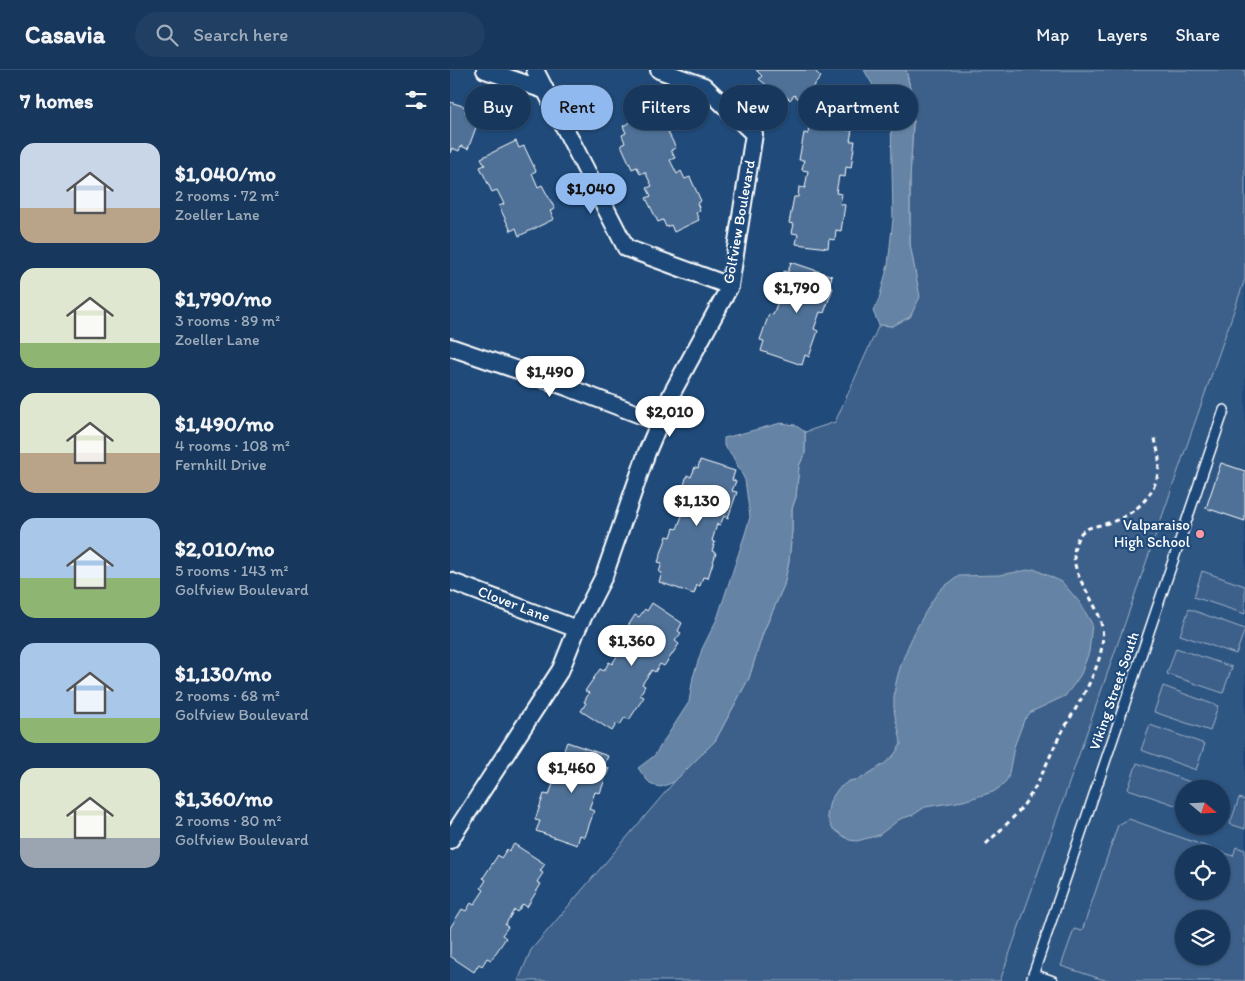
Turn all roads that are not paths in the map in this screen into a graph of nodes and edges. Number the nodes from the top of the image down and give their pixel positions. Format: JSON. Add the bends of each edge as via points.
{"nodes":[{"id":1,"x":485,"y":70,"type":"edge"},
{"id":2,"x":535,"y":70,"type":"edge"},
{"id":3,"x":659,"y":70,"type":"edge"},
{"id":4,"x":542,"y":85,"type":"edge"},
{"id":5,"x":541,"y":89,"type":"edge"},
{"id":6,"x":565,"y":130,"type":"edge"},
{"id":7,"x":730,"y":286,"type":"junction"},
{"id":8,"x":450,"y":347,"type":"edge"},
{"id":9,"x":1224,"y":410,"type":"dead end"},
{"id":10,"x":659,"y":422,"type":"junction"},
{"id":11,"x":450,"y":580,"type":"edge"},
{"id":12,"x":577,"y":629,"type":"junction"},
{"id":13,"x":450,"y":840,"type":"edge"},
{"id":14,"x":1032,"y":978,"type":"edge"},
{"id":15,"x":1053,"y":981,"type":"edge"}],
"edges":[{"from":1,"to":5,"type":"street"},
{"from":2,"to":4,"type":"street"},
{"from":3,"to":7,"type":"street","name":"Golfview Boulevard","via":[[704,86],[754,134]]},
{"from":6,"to":7,"type":"street","via":[[626,248]]},
{"from":7,"to":10,"type":"street","name":"Golfview Boulevard"},
{"from":8,"to":10,"type":"street"},
{"from":9,"to":14,"type":"lane","name":"Viking Street South"},
{"from":10,"to":12,"type":"street","name":"Golfview Boulevard","via":[[604,576]]},
{"from":11,"to":12,"type":"street","name":"Clover Lane"},
{"from":12,"to":13,"type":"street","name":"Golfview Boulevard","via":[[557,675]]},
{"from":14,"to":15,"type":"lane"}]}
